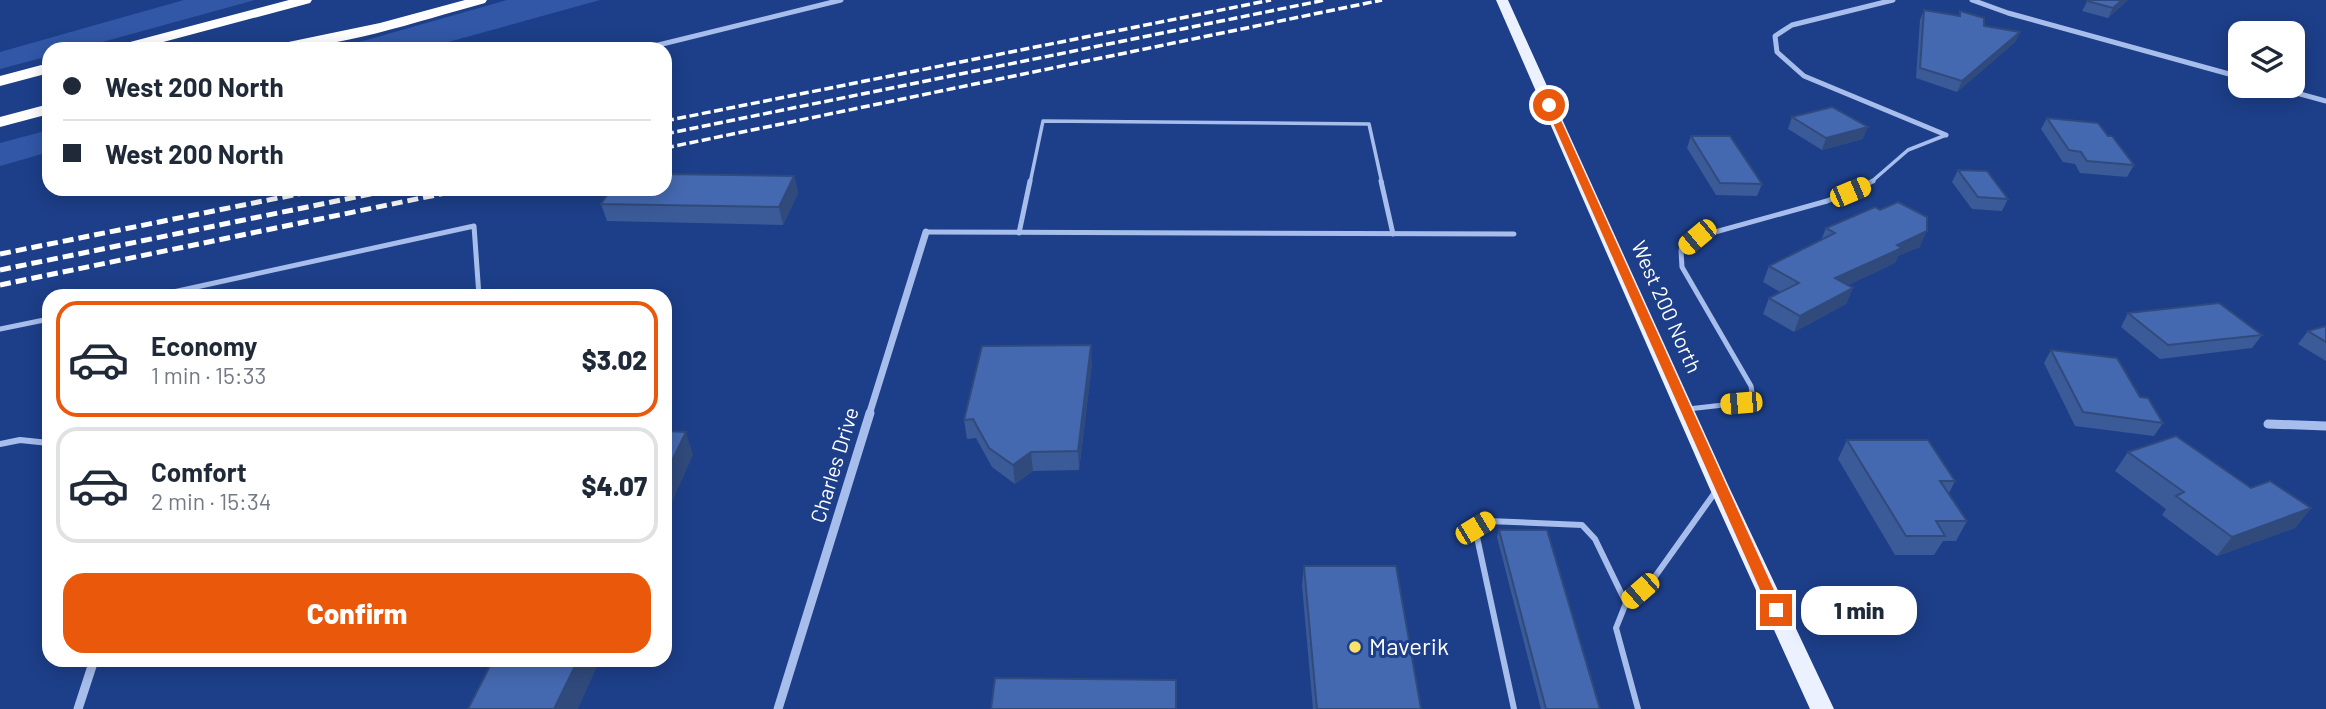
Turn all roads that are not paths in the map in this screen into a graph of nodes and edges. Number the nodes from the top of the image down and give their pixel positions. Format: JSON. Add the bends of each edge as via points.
{"nodes":[{"id":1,"x":282,"y":0,"type":"edge"},
{"id":2,"x":305,"y":0,"type":"edge"},
{"id":3,"x":433,"y":0,"type":"edge"},
{"id":4,"x":480,"y":0,"type":"edge"},
{"id":5,"x":842,"y":0,"type":"edge"},
{"id":6,"x":1893,"y":0,"type":"edge"},
{"id":7,"x":1972,"y":0,"type":"edge"},
{"id":8,"x":1503,"y":2,"type":"edge"},
{"id":9,"x":142,"y":42,"type":"edge"},
{"id":10,"x":146,"y":42,"type":"edge"},
{"id":11,"x":294,"y":42,"type":"edge"},
{"id":12,"x":306,"y":42,"type":"edge"},
{"id":13,"x":671,"y":42,"type":"edge"},
{"id":14,"x":42,"y":70,"type":"edge"},
{"id":15,"x":2228,"y":74,"type":"edge"},
{"id":16,"x":0,"y":81,"type":"edge"},
{"id":17,"x":2305,"y":95,"type":"edge"},
{"id":18,"x":2326,"y":101,"type":"edge"},
{"id":19,"x":42,"y":111,"type":"edge"},
{"id":20,"x":0,"y":122,"type":"edge"},
{"id":21,"x":1946,"y":135,"type":"joint"},
{"id":22,"x":926,"y":232,"type":"joint"},
{"id":23,"x":1019,"y":233,"type":"junction"},
{"id":24,"x":1393,"y":234,"type":"junction"},
{"id":25,"x":1514,"y":234,"type":"dead end"},
{"id":26,"x":187,"y":289,"type":"edge"},
{"id":27,"x":478,"y":289,"type":"edge"},
{"id":28,"x":42,"y":320,"type":"edge"},
{"id":29,"x":0,"y":329,"type":"edge"},
{"id":30,"x":1685,"y":409,"type":"junction"},
{"id":31,"x":2268,"y":424,"type":"dead end"},
{"id":32,"x":2326,"y":426,"type":"edge"},
{"id":33,"x":42,"y":442,"type":"edge"},
{"id":34,"x":0,"y":444,"type":"edge"},
{"id":35,"x":1719,"y":487,"type":"junction"},
{"id":36,"x":1626,"y":603,"type":"junction"},
{"id":37,"x":92,"y":667,"type":"edge"},
{"id":38,"x":78,"y":709,"type":"edge"},
{"id":39,"x":778,"y":709,"type":"edge"},
{"id":40,"x":1514,"y":709,"type":"edge"},
{"id":41,"x":1638,"y":709,"type":"edge"},
{"id":42,"x":1822,"y":709,"type":"edge"}],
"edges":[{"from":1,"to":9,"type":"highway"},
{"from":2,"to":10,"type":"highway"},
{"from":3,"to":11,"type":"highway"},
{"from":4,"to":12,"type":"highway"},
{"from":5,"to":13,"type":"street"},
{"from":6,"to":21,"type":"street","via":[[1791,25],[1775,36],[1777,52],[1804,76]]},
{"from":7,"to":15,"type":"street"},
{"from":8,"to":30,"type":"main road","name":"West 200 North"},
{"from":14,"to":16,"type":"highway"},
{"from":17,"to":18,"type":"street"},
{"from":19,"to":20,"type":"highway"},
{"from":21,"to":30,"type":"lane","via":[[1908,150],[1861,187],[1697,237],[1681,250],[1682,267],[1751,386],[1753,398]]},
{"from":22,"to":23,"type":"lane"},
{"from":22,"to":39,"type":"street","name":"Charles Drive"},
{"from":23,"to":24,"type":"lane"},
{"from":23,"to":24,"type":"lane","via":[[1043,121],[1369,124]]},
{"from":24,"to":25,"type":"lane"},
{"from":26,"to":27,"type":"lane","via":[[474,226]]},
{"from":28,"to":29,"type":"lane"},
{"from":30,"to":35,"type":"main road","name":"West 200 North"},
{"from":31,"to":32,"type":"street"},
{"from":33,"to":34,"type":"lane"},
{"from":35,"to":36,"type":"lane","via":[[1654,578]]},
{"from":35,"to":42,"type":"main road","name":"West 200 North"},
{"from":36,"to":40,"type":"lane","via":[[1595,539],[1582,525],[1488,521],[1475,528]]},
{"from":36,"to":41,"type":"lane","via":[[1616,628]]},
{"from":37,"to":38,"type":"street"}]}
